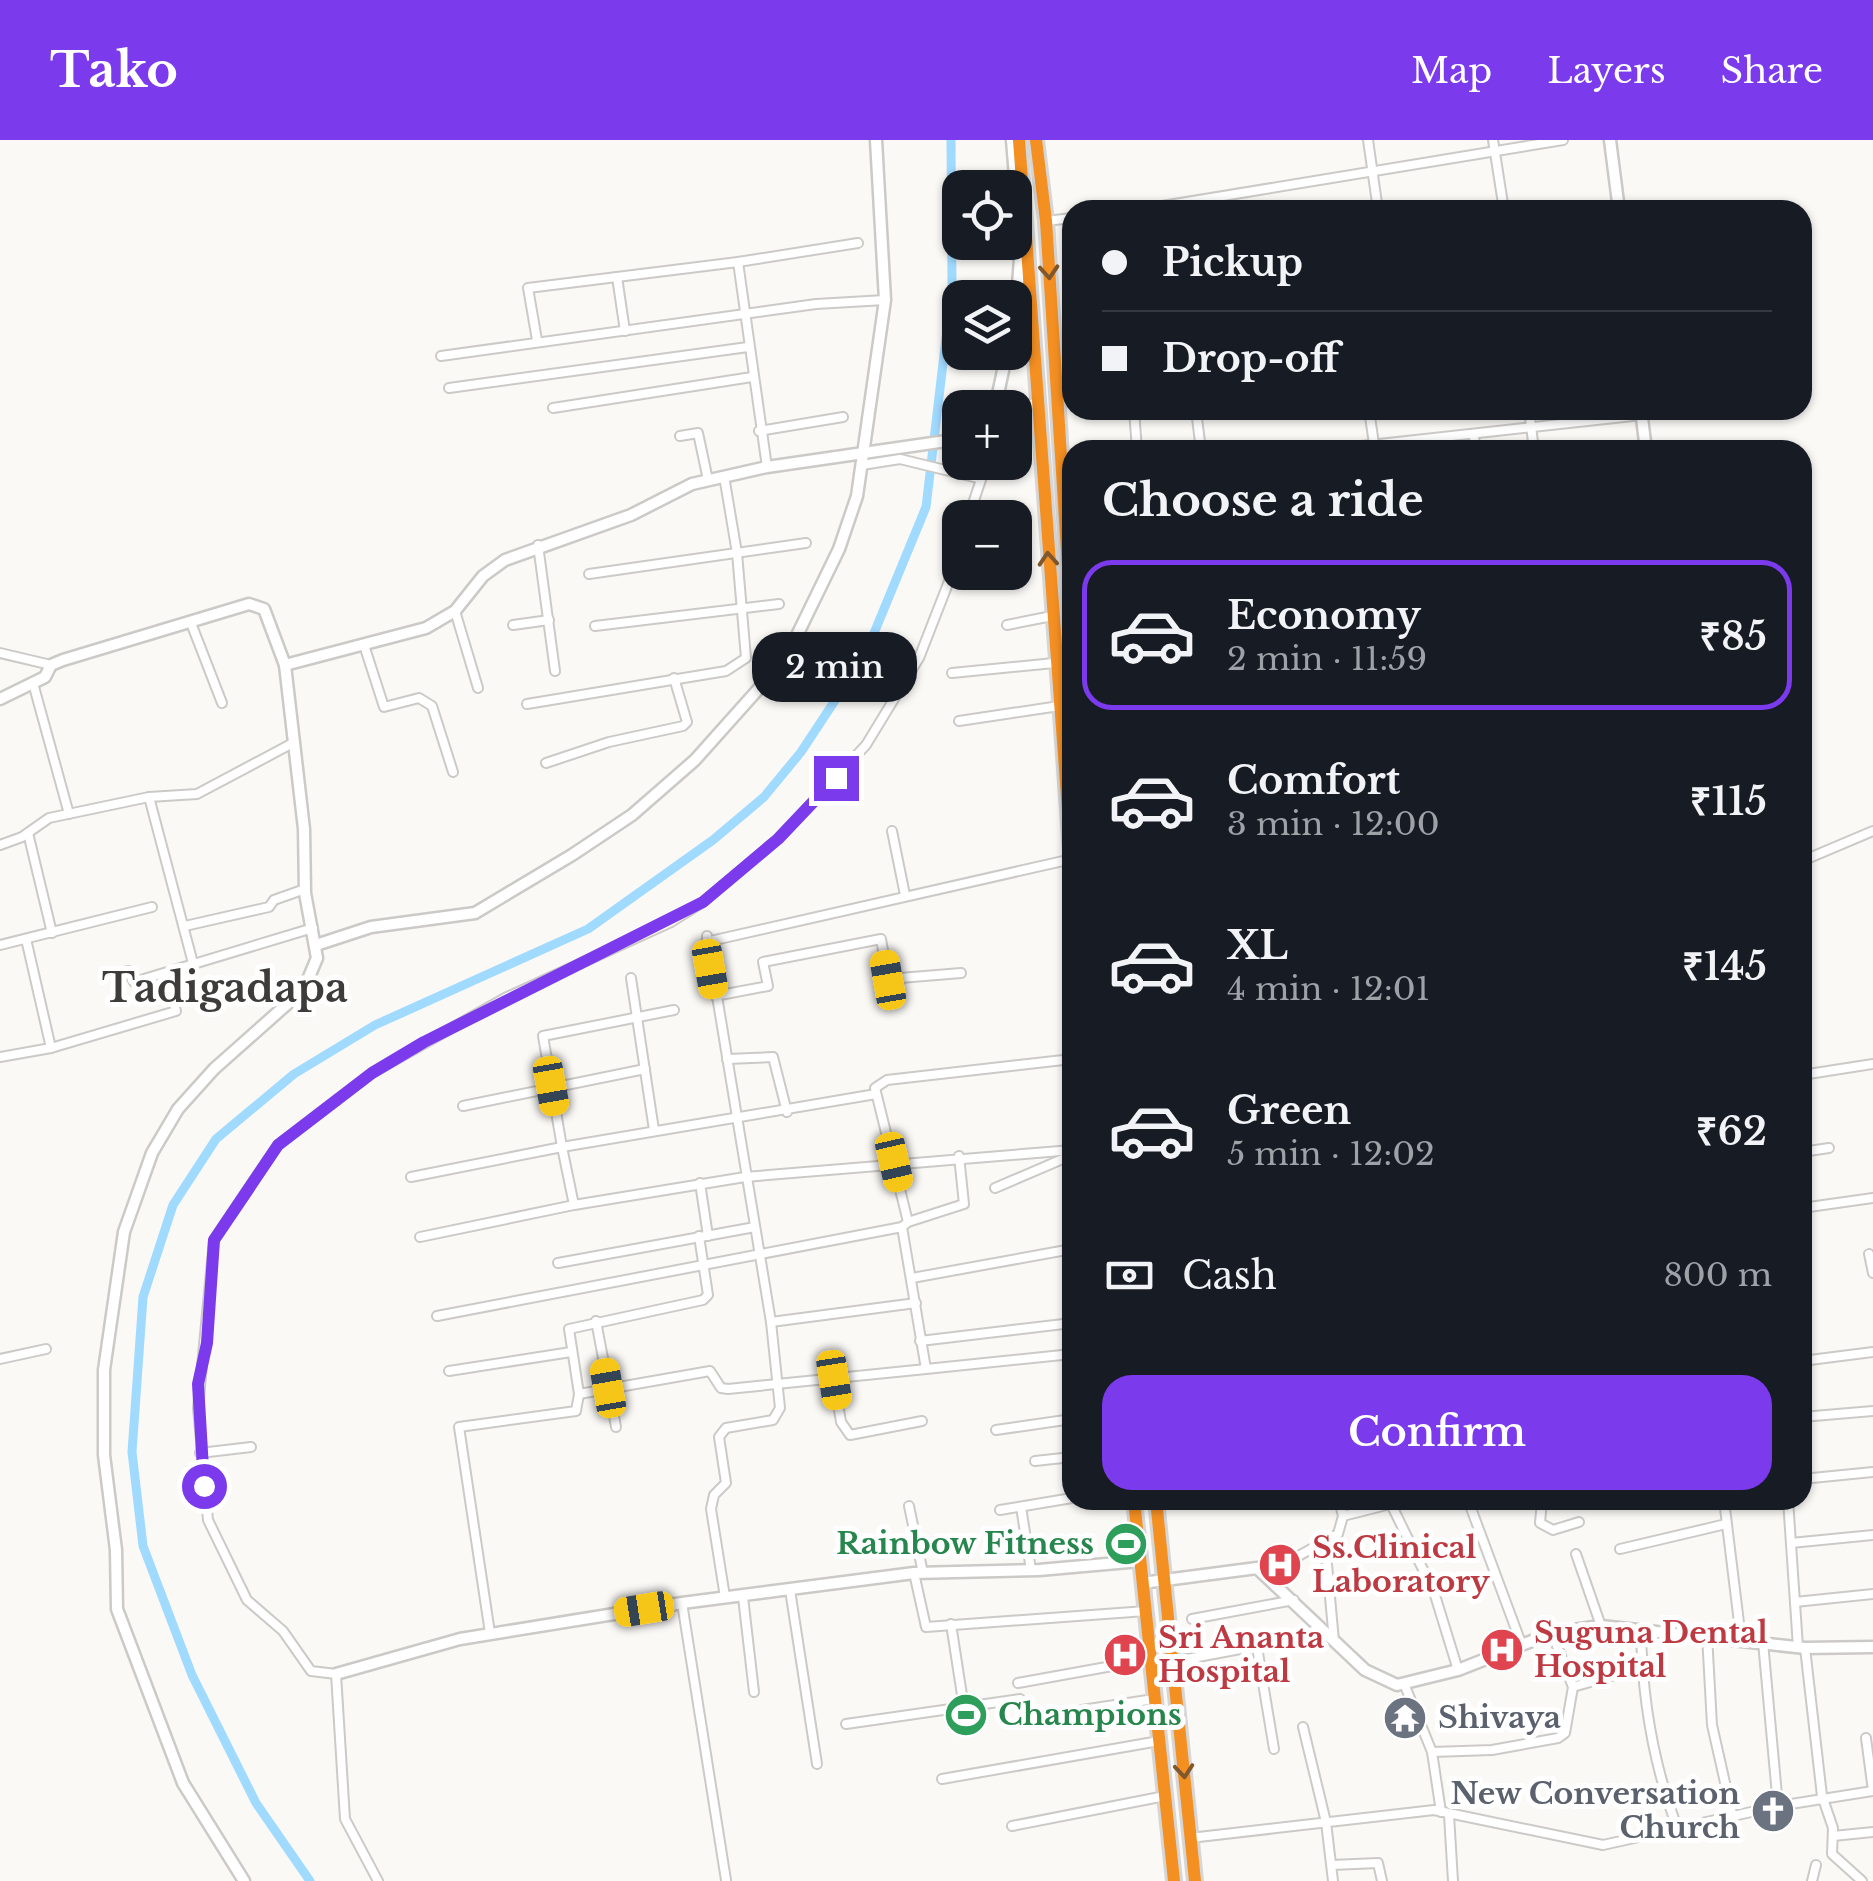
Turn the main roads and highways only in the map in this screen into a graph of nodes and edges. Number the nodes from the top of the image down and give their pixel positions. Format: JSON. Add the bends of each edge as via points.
{"nodes":[{"id":1,"x":1020,"y":140,"type":"edge"},
{"id":2,"x":1036,"y":140,"type":"edge"},
{"id":3,"x":1032,"y":357,"type":"edge"},
{"id":4,"x":1034,"y":362,"type":"junction"},
{"id":5,"x":1062,"y":412,"type":"edge"},
{"id":6,"x":1062,"y":742,"type":"edge"},
{"id":7,"x":1135,"y":1510,"type":"edge"},
{"id":8,"x":1157,"y":1510,"type":"edge"},
{"id":9,"x":1174,"y":1881,"type":"edge"},
{"id":10,"x":1196,"y":1881,"type":"edge"}],
"edges":[{"from":1,"to":4,"type":"highway"},
{"from":2,"to":5,"type":"highway","one_way":true},
{"from":3,"to":4,"type":"highway"},
{"from":6,"to":4,"type":"highway","one_way":true},
{"from":7,"to":9,"type":"highway"},
{"from":8,"to":10,"type":"highway","one_way":true}]}
